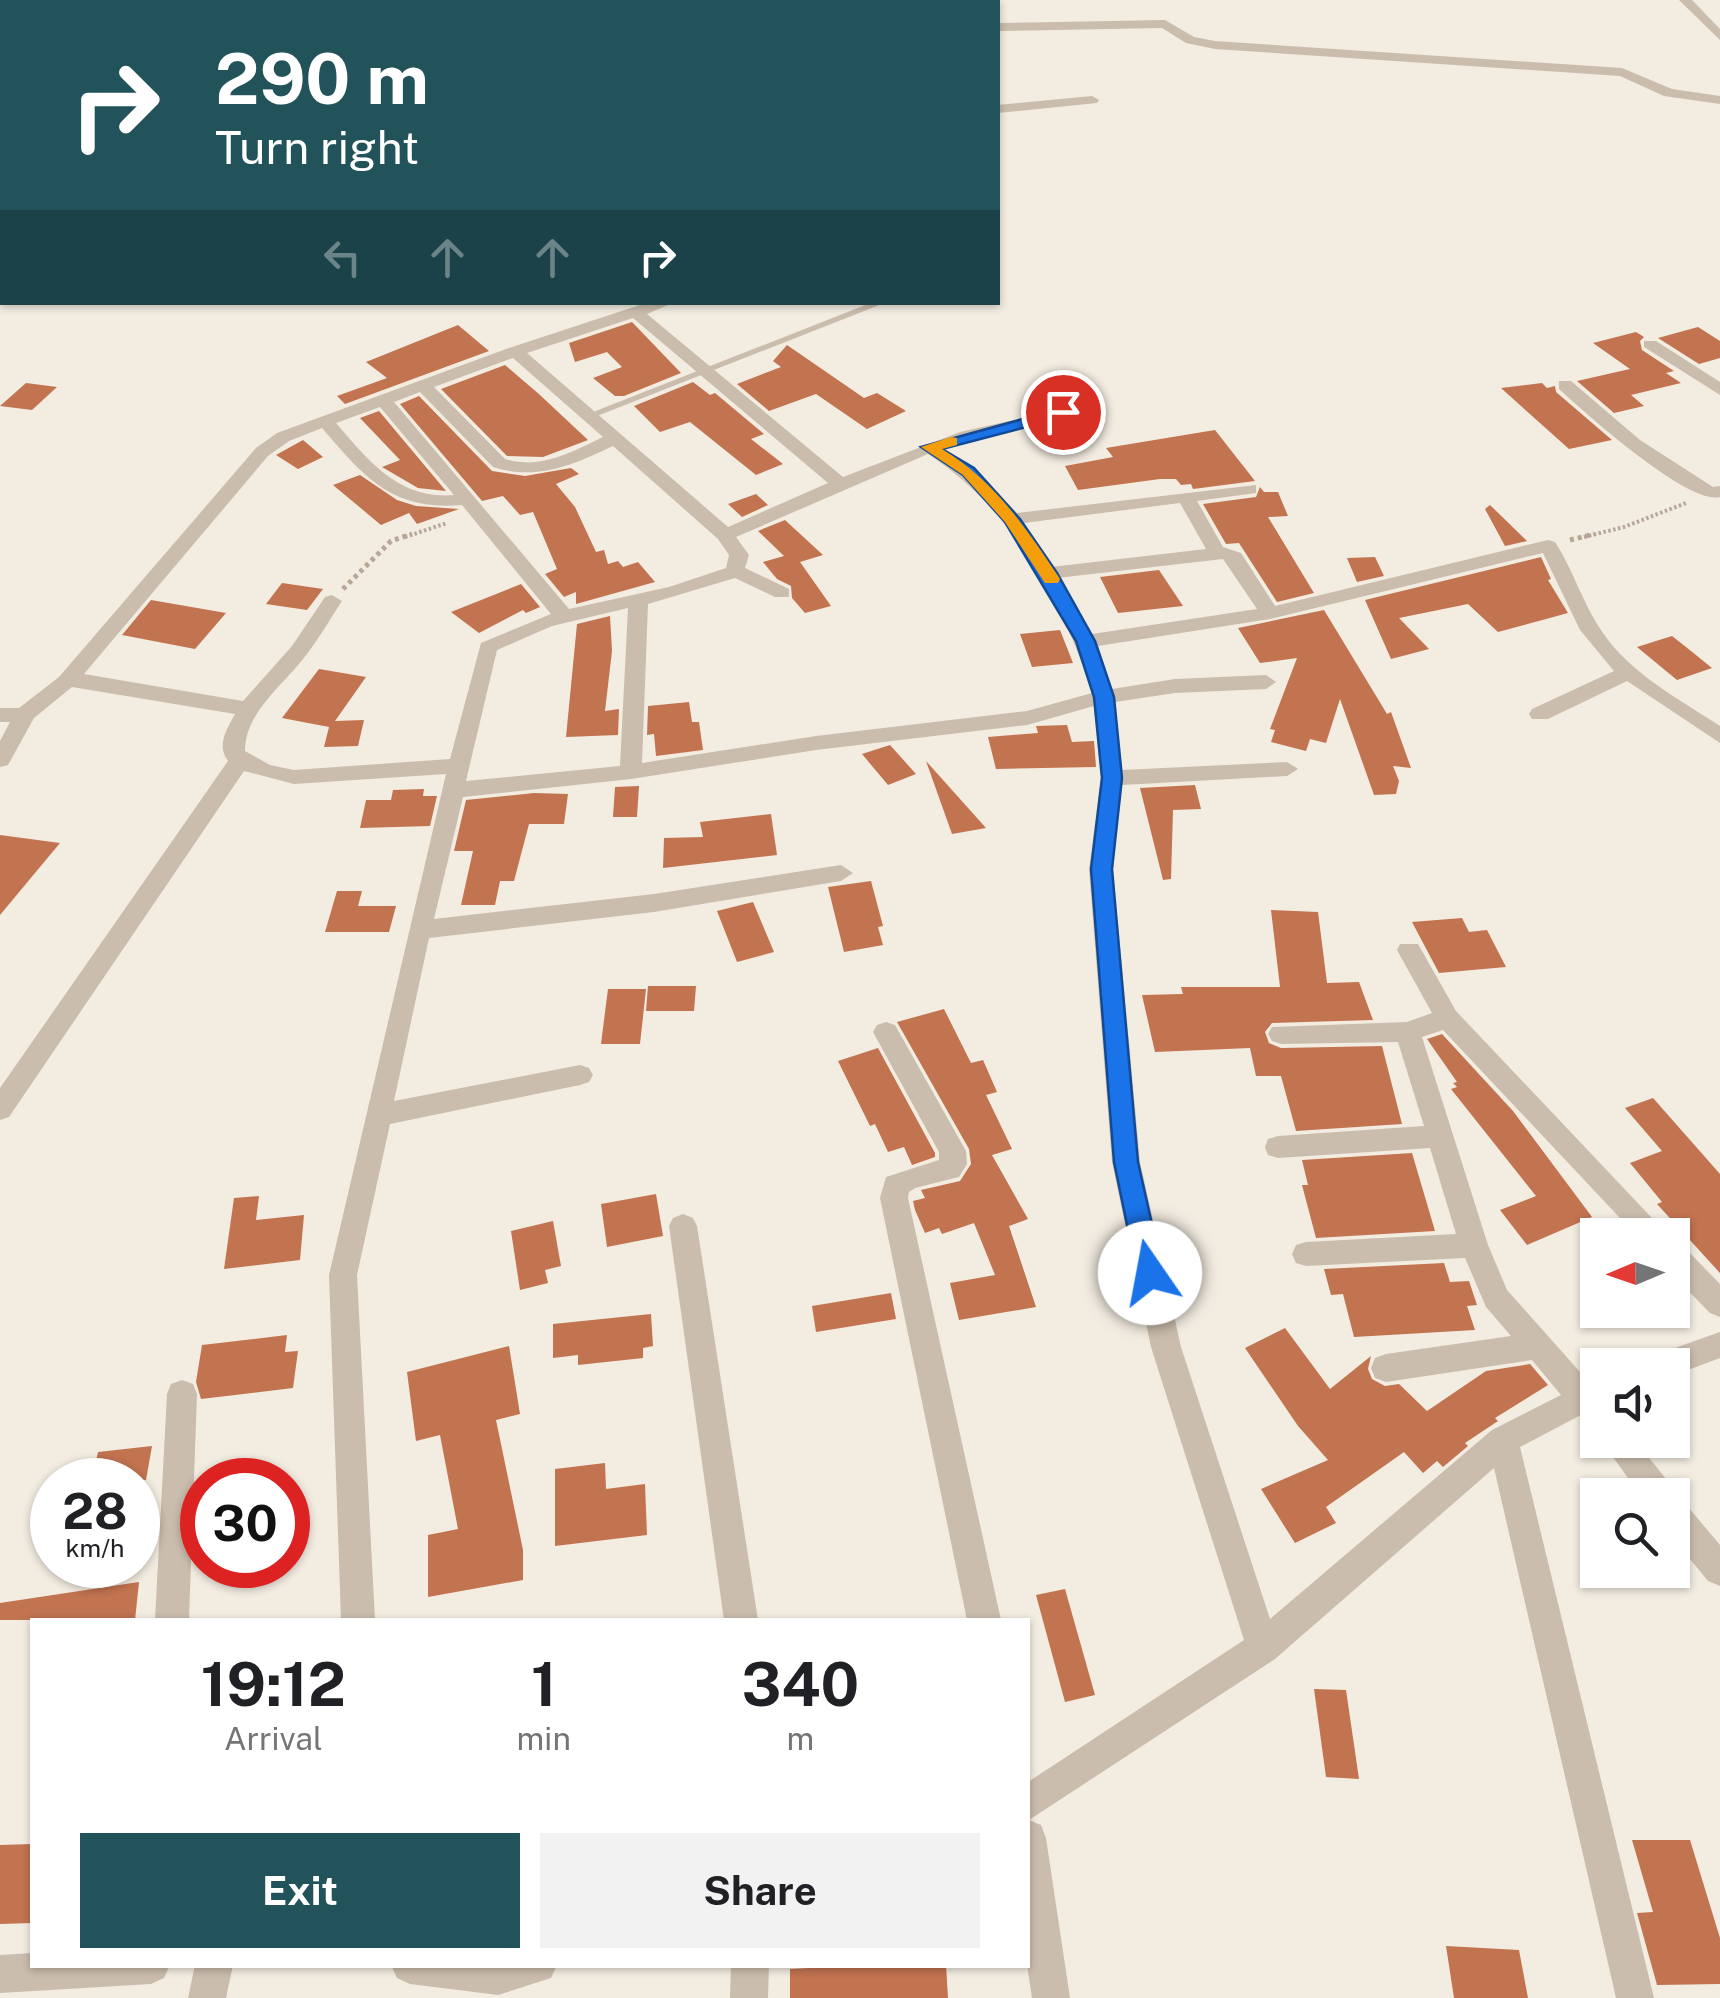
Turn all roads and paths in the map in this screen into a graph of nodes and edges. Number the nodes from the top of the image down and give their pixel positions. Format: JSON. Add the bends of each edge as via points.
{"nodes":[{"id":1,"x":1684,"y":0,"type":"edge"},
{"id":2,"x":1000,"y":27,"type":"edge"},
{"id":3,"x":1720,"y":36,"type":"edge"},
{"id":4,"x":1092,"y":100,"type":"dead end"},
{"id":5,"x":1720,"y":100,"type":"edge"},
{"id":6,"x":1000,"y":109,"type":"edge"},
{"id":7,"x":659,"y":305,"type":"edge"},
{"id":8,"x":875,"y":305,"type":"edge"},
{"id":9,"x":636,"y":313,"type":"junction"},
{"id":10,"x":1650,"y":344,"type":"dead end"},
{"id":11,"x":516,"y":351,"type":"junction"},
{"id":12,"x":707,"y":372,"type":"junction"},
{"id":13,"x":1566,"y":384,"type":"dead end"},
{"id":14,"x":423,"y":385,"type":"junction"},
{"id":15,"x":1720,"y":390,"type":"edge"},
{"id":16,"x":382,"y":400,"type":"junction"},
{"id":17,"x":1097,"y":404,"type":"dead end"},
{"id":18,"x":588,"y":416,"type":"junction"},
{"id":19,"x":325,"y":422,"type":"junction"},
{"id":20,"x":614,"y":439,"type":"junction"},
{"id":21,"x":929,"y":447,"type":"junction"},
{"id":22,"x":839,"y":482,"type":"junction"},
{"id":23,"x":1250,"y":489,"type":"dead end"},
{"id":24,"x":1715,"y":493,"type":"edge"},
{"id":25,"x":1186,"y":497,"type":"junction"},
{"id":26,"x":476,"y":507,"type":"junction"},
{"id":27,"x":1012,"y":519,"type":"junction"},
{"id":28,"x":725,"y":535,"type":"junction"},
{"id":29,"x":1548,"y":546,"type":"junction"},
{"id":30,"x":1218,"y":553,"type":"junction"},
{"id":31,"x":735,"y":571,"type":"junction"},
{"id":32,"x":1048,"y":573,"type":"junction"},
{"id":33,"x":782,"y":592,"type":"dead end"},
{"id":34,"x":332,"y":601,"type":"joint"},
{"id":35,"x":638,"y":602,"type":"junction"},
{"id":36,"x":1270,"y":613,"type":"junction"},
{"id":37,"x":566,"y":618,"type":"junction"},
{"id":38,"x":1086,"y":641,"type":"junction"},
{"id":39,"x":1629,"y":672,"type":"junction"},
{"id":40,"x":68,"y":680,"type":"junction"},
{"id":41,"x":1266,"y":682,"type":"dead end"},
{"id":42,"x":1104,"y":697,"type":"junction"},
{"id":43,"x":248,"y":710,"type":"junction"},
{"id":44,"x":1540,"y":714,"type":"dead end"},
{"id":45,"x":0,"y":715,"type":"edge"},
{"id":46,"x":25,"y":715,"type":"junction"},
{"id":47,"x":1720,"y":736,"type":"edge"},
{"id":48,"x":0,"y":760,"type":"edge"},
{"id":49,"x":240,"y":760,"type":"junction"},
{"id":50,"x":1287,"y":768,"type":"dead end"},
{"id":51,"x":631,"y":772,"type":"junction"},
{"id":52,"x":457,"y":778,"type":"junction"},
{"id":53,"x":1112,"y":778,"type":"junction"},
{"id":54,"x":841,"y":873,"type":"dead end"},
{"id":55,"x":419,"y":930,"type":"junction"},
{"id":56,"x":1408,"y":950,"type":"dead end"},
{"id":57,"x":1447,"y":1018,"type":"junction"},
{"id":58,"x":886,"y":1032,"type":"dead end"},
{"id":59,"x":1408,"y":1032,"type":"junction"},
{"id":60,"x":1281,"y":1034,"type":"dead end"},
{"id":61,"x":580,"y":1075,"type":"dead end"},
{"id":62,"x":0,"y":1109,"type":"edge"},
{"id":63,"x":380,"y":1115,"type":"junction"},
{"id":64,"x":1442,"y":1136,"type":"junction"},
{"id":65,"x":1278,"y":1148,"type":"dead end"},
{"id":66,"x":1638,"y":1218,"type":"edge"},
{"id":67,"x":683,"y":1226,"type":"dead end"},
{"id":68,"x":1474,"y":1245,"type":"junction"},
{"id":69,"x":1306,"y":1254,"type":"dead end"},
{"id":70,"x":1690,"y":1273,"type":"edge"},
{"id":71,"x":1720,"y":1304,"type":"edge"},
{"id":72,"x":1720,"y":1345,"type":"edge"},
{"id":73,"x":1538,"y":1346,"type":"junction"},
{"id":74,"x":1690,"y":1356,"type":"edge"},
{"id":75,"x":1386,"y":1368,"type":"dead end"},
{"id":76,"x":1580,"y":1389,"type":"edge"},
{"id":77,"x":182,"y":1394,"type":"dead end"},
{"id":78,"x":1580,"y":1406,"type":"edge"},
{"id":79,"x":1504,"y":1440,"type":"junction"},
{"id":80,"x":1630,"y":1458,"type":"edge"},
{"id":81,"x":1646,"y":1478,"type":"edge"},
{"id":82,"x":1690,"y":1534,"type":"edge"},
{"id":83,"x":1720,"y":1570,"type":"edge"},
{"id":84,"x":172,"y":1618,"type":"edge"},
{"id":85,"x":358,"y":1618,"type":"edge"},
{"id":86,"x":742,"y":1618,"type":"edge"},
{"id":87,"x":984,"y":1618,"type":"edge"},
{"id":88,"x":1263,"y":1647,"type":"junction"},
{"id":89,"x":1030,"y":1801,"type":"edge"},
{"id":90,"x":1030,"y":1853,"type":"edge"},
{"id":91,"x":101,"y":1968,"type":"edge"},
{"id":92,"x":213,"y":1968,"type":"edge"},
{"id":93,"x":422,"y":1968,"type":"edge"},
{"id":94,"x":532,"y":1968,"type":"edge"},
{"id":95,"x":750,"y":1968,"type":"edge"},
{"id":96,"x":0,"y":1974,"type":"edge"},
{"id":97,"x":497,"y":1987,"type":"edge"},
{"id":98,"x":206,"y":1998,"type":"edge"},
{"id":99,"x":749,"y":1998,"type":"edge"},
{"id":100,"x":1050,"y":1998,"type":"edge"},
{"id":101,"x":1635,"y":1998,"type":"edge"}],
"edges":[{"from":1,"to":3,"type":"street"},
{"from":2,"to":5,"type":"street","via":[[1165,24],[1190,40],[1215,45],[1622,72],[1668,93]]},
{"from":4,"to":6,"type":"street"},
{"from":7,"to":9,"type":"street"},
{"from":8,"to":12,"type":"lane"},
{"from":9,"to":11,"type":"street"},
{"from":9,"to":12,"type":"street"},
{"from":10,"to":15,"type":"street"},
{"from":11,"to":14,"type":"street"},
{"from":11,"to":18,"type":"street"},
{"from":12,"to":18,"type":"lane"},
{"from":12,"to":22,"type":"street"},
{"from":13,"to":24,"type":"street","via":[[1620,436]]},
{"from":14,"to":16,"type":"street"},
{"from":14,"to":20,"type":"street","via":[[498,463],[512,469],[566,460]]},
{"from":16,"to":19,"type":"street"},
{"from":16,"to":26,"type":"street"},
{"from":17,"to":21,"type":"street"},
{"from":18,"to":20,"type":"street"},
{"from":19,"to":26,"type":"street","via":[[404,496]]},
{"from":19,"to":40,"type":"street","via":[[262,452]]},
{"from":20,"to":28,"type":"street"},
{"from":21,"to":22,"type":"street"},
{"from":21,"to":27,"type":"street","via":[[968,472]]},
{"from":22,"to":28,"type":"street"},
{"from":23,"to":25,"type":"street"},
{"from":24,"to":29,"type":"path"},
{"from":25,"to":27,"type":"street"},
{"from":25,"to":30,"type":"street"},
{"from":26,"to":34,"type":"path","via":[[391,541]]},
{"from":26,"to":37,"type":"street"},
{"from":27,"to":32,"type":"street"},
{"from":28,"to":31,"type":"street","via":[[739,556]]},
{"from":29,"to":36,"type":"street"},
{"from":29,"to":39,"type":"street","via":[[1598,642]]},
{"from":30,"to":32,"type":"street"},
{"from":30,"to":36,"type":"street","via":[[1234,556]]},
{"from":31,"to":33,"type":"street"},
{"from":31,"to":35,"type":"street"},
{"from":32,"to":38,"type":"street"},
{"from":34,"to":43,"type":"street","via":[[300,651]]},
{"from":35,"to":37,"type":"street"},
{"from":35,"to":51,"type":"street"},
{"from":36,"to":38,"type":"street"},
{"from":37,"to":52,"type":"street","via":[[514,630],[488,647]]},
{"from":38,"to":42,"type":"street"},
{"from":39,"to":44,"type":"street"},
{"from":39,"to":47,"type":"street"},
{"from":40,"to":43,"type":"street"},
{"from":40,"to":46,"type":"street"},
{"from":41,"to":42,"type":"street"},
{"from":42,"to":51,"type":"street","via":[[1027,718]]},
{"from":42,"to":53,"type":"street"},
{"from":43,"to":49,"type":"street","via":[[232,747]]},
{"from":45,"to":46,"type":"street"},
{"from":46,"to":48,"type":"street"},
{"from":49,"to":52,"type":"street","via":[[294,777]]},
{"from":49,"to":62,"type":"street"},
{"from":50,"to":53,"type":"street"},
{"from":51,"to":52,"type":"street"},
{"from":52,"to":55,"type":"street"},
{"from":53,"to":88,"type":"street","via":[[1102,869],[1126,1162],[1166,1348]]},
{"from":54,"to":55,"type":"street","via":[[654,904]]},
{"from":55,"to":63,"type":"street"},
{"from":56,"to":57,"type":"street"},
{"from":57,"to":59,"type":"street"},
{"from":57,"to":66,"type":"street"},
{"from":58,"to":87,"type":"street","via":[[952,1151],[949,1169],[909,1178],[896,1185],[894,1198]]},
{"from":59,"to":60,"type":"street"},
{"from":59,"to":64,"type":"street"},
{"from":61,"to":63,"type":"street"},
{"from":63,"to":85,"type":"street","via":[[343,1275]]},
{"from":64,"to":65,"type":"street"},
{"from":64,"to":68,"type":"street"},
{"from":67,"to":86,"type":"street"},
{"from":68,"to":69,"type":"street"},
{"from":68,"to":73,"type":"street","via":[[1496,1298]]},
{"from":70,"to":71,"type":"street"},
{"from":72,"to":74,"type":"street"},
{"from":73,"to":75,"type":"street"},
{"from":73,"to":76,"type":"street"},
{"from":77,"to":84,"type":"street"},
{"from":78,"to":79,"type":"street"},
{"from":79,"to":88,"type":"street"},
{"from":79,"to":101,"type":"street"},
{"from":80,"to":81,"type":"street"},
{"from":82,"to":83,"type":"street"},
{"from":88,"to":89,"type":"street"},
{"from":90,"to":100,"type":"street"},
{"from":91,"to":96,"type":"street"},
{"from":92,"to":98,"type":"street"},
{"from":93,"to":97,"type":"street"},
{"from":94,"to":97,"type":"street"},
{"from":95,"to":99,"type":"street"}]}
